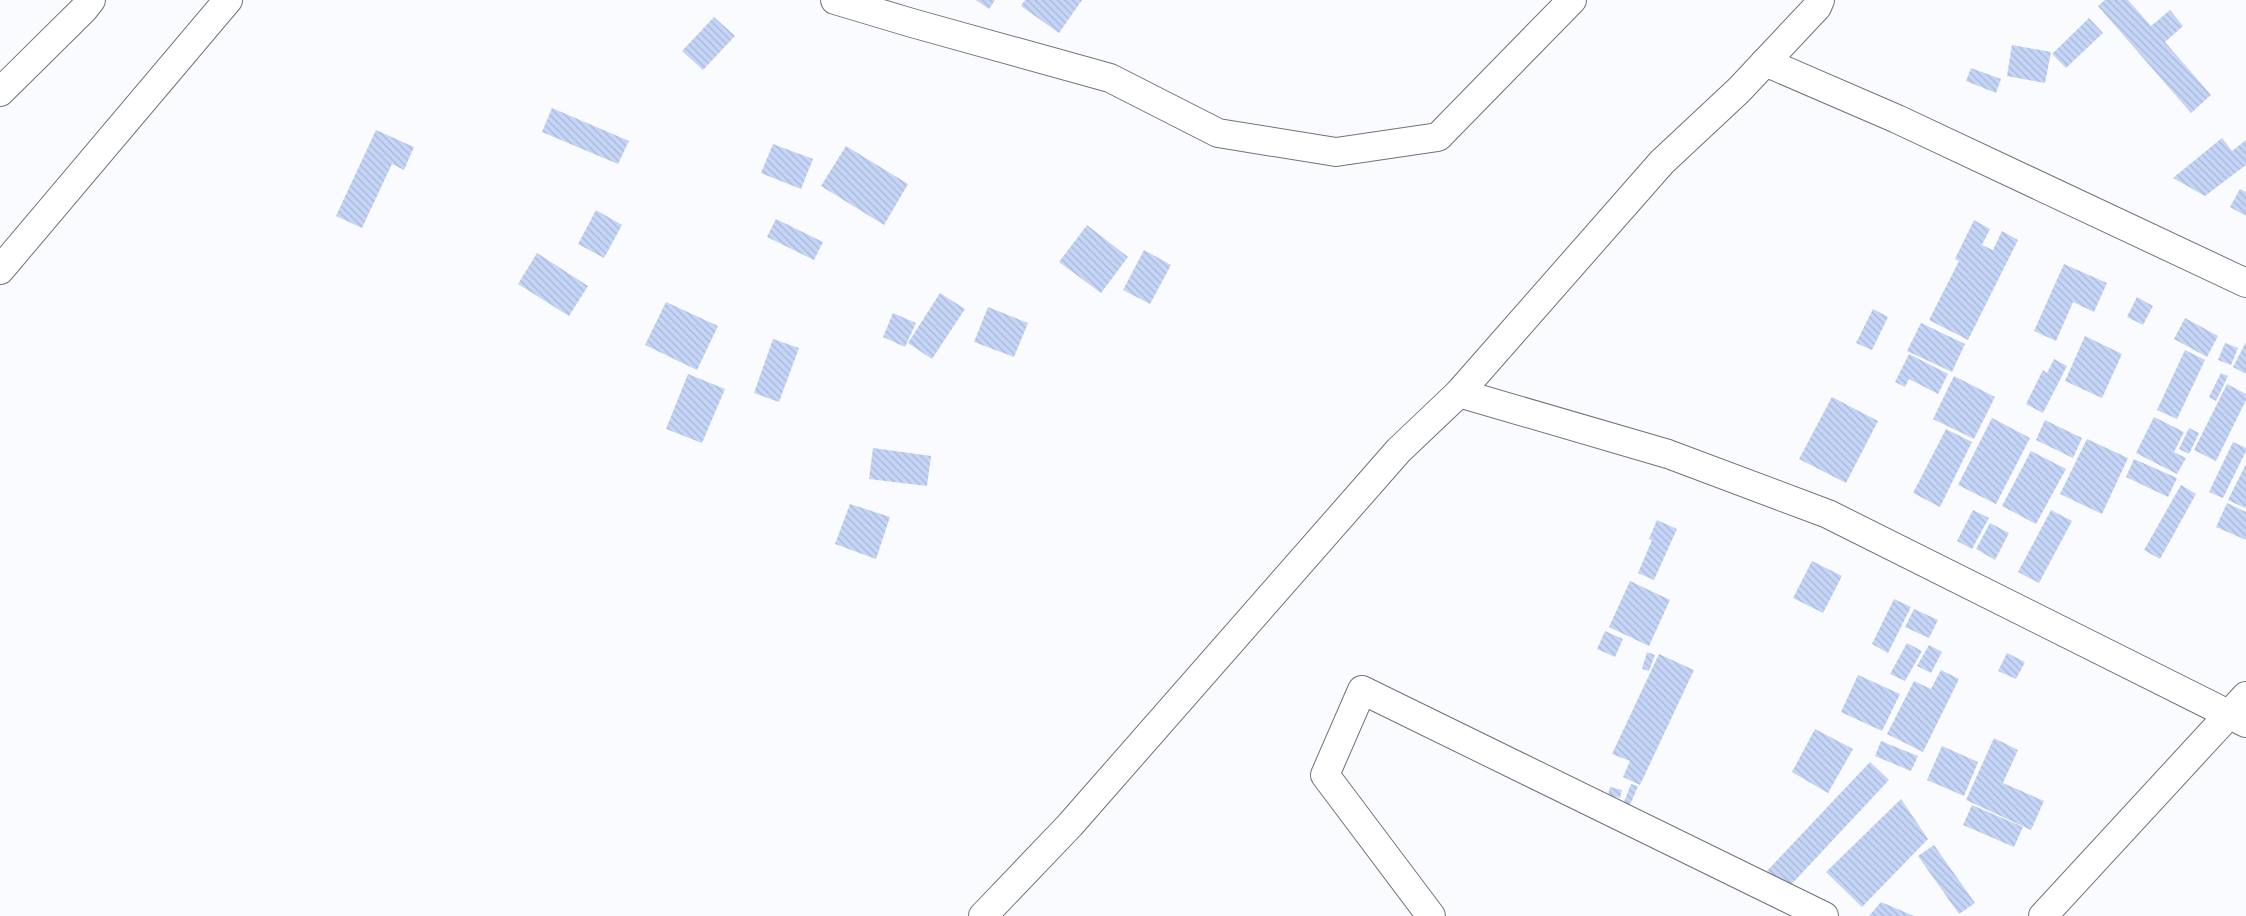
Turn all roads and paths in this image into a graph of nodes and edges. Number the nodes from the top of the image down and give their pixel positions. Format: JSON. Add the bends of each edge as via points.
{"nodes":[{"id":1,"x":91,"y":0,"type":"edge"},
{"id":2,"x":228,"y":0,"type":"edge"},
{"id":3,"x":835,"y":0,"type":"edge"},
{"id":4,"x":1572,"y":0,"type":"edge"},
{"id":5,"x":1820,"y":0,"type":"edge"},
{"id":6,"x":1765,"y":62,"type":"junction"},
{"id":7,"x":0,"y":92,"type":"edge"},
{"id":8,"x":0,"y":270,"type":"edge"},
{"id":9,"x":2246,"y":283,"type":"edge"},
{"id":10,"x":1459,"y":393,"type":"junction"},
{"id":11,"x":2241,"y":711,"type":"edge"},
{"id":12,"x":983,"y":916,"type":"edge"},
{"id":13,"x":1432,"y":916,"type":"edge"},
{"id":14,"x":1824,"y":916,"type":"edge"},
{"id":15,"x":2043,"y":916,"type":"edge"}],
"edges":[{"from":1,"to":7,"type":"street"},
{"from":2,"to":8,"type":"street"},
{"from":3,"to":4,"type":"street","via":[[1110,78],[1218,133],[1336,152],[1438,137]]},
{"from":5,"to":6,"type":"street"},
{"from":6,"to":9,"type":"street","via":[[1897,119]]},
{"from":6,"to":10,"type":"street","via":[[1662,162]]},
{"from":10,"to":11,"type":"street","via":[[1668,454],[1828,514]]},
{"from":10,"to":12,"type":"street","via":[[1399,450],[1070,825]]},
{"from":11,"to":15,"type":"street"},
{"from":13,"to":14,"type":"street","via":[[1325,775],[1362,690]]}]}
